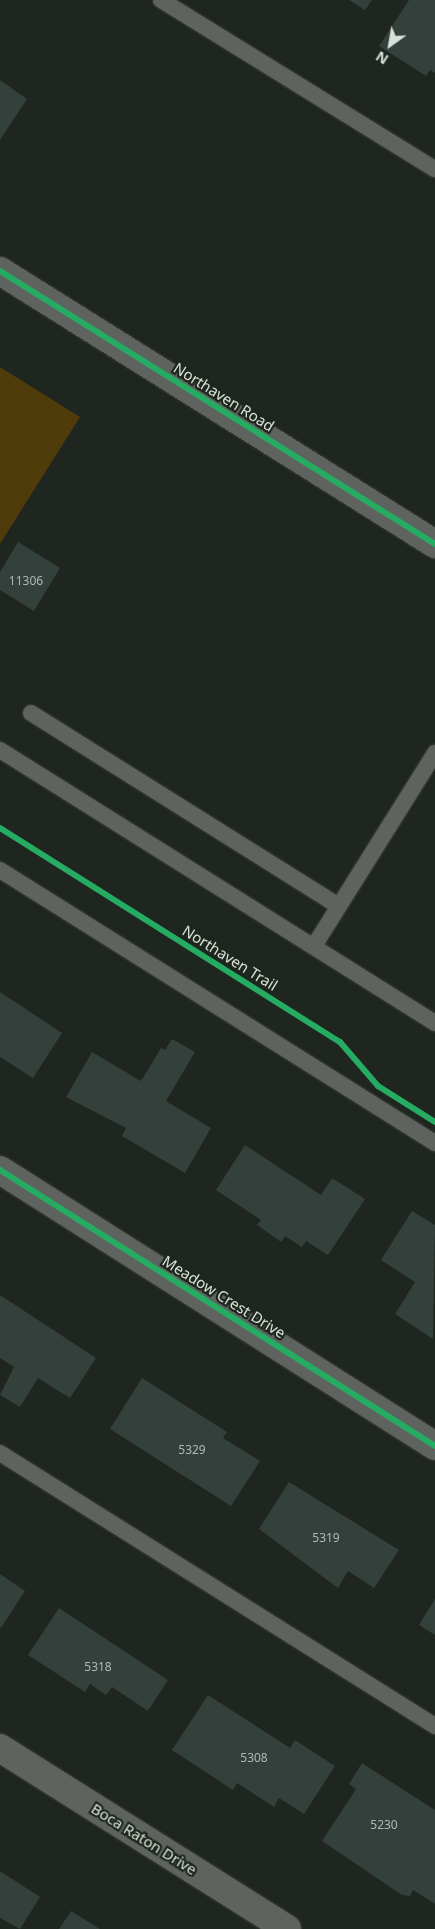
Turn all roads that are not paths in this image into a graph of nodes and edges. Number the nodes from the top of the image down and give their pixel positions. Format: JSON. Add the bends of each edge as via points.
{"nodes":[{"id":1,"x":162,"y":0,"type":"edge"},
{"id":2,"x":435,"y":169,"type":"edge"},
{"id":3,"x":0,"y":271,"type":"edge"},
{"id":4,"x":435,"y":544,"type":"edge"},
{"id":5,"x":31,"y":713,"type":"dead end"},
{"id":6,"x":0,"y":750,"type":"edge"},
{"id":7,"x":435,"y":752,"type":"edge"},
{"id":8,"x":0,"y":870,"type":"edge"},
{"id":9,"x":339,"y":906,"type":"junction"},
{"id":10,"x":314,"y":946,"type":"junction"},
{"id":11,"x":435,"y":1023,"type":"edge"},
{"id":12,"x":435,"y":1143,"type":"edge"},
{"id":13,"x":0,"y":1170,"type":"edge"},
{"id":14,"x":435,"y":1446,"type":"edge"},
{"id":15,"x":0,"y":1453,"type":"edge"},
{"id":16,"x":435,"y":1726,"type":"edge"},
{"id":17,"x":0,"y":1748,"type":"edge"},
{"id":18,"x":287,"y":1929,"type":"edge"}],
"edges":[{"from":1,"to":2,"type":"lane"},
{"from":3,"to":4,"type":"street","name":"Northaven Road"},
{"from":5,"to":9,"type":"lane"},
{"from":6,"to":10,"type":"lane"},
{"from":7,"to":9,"type":"lane"},
{"from":8,"to":12,"type":"lane"},
{"from":9,"to":10,"type":"lane"},
{"from":10,"to":11,"type":"lane"},
{"from":13,"to":14,"type":"street","name":"Meadow Crest Drive"},
{"from":15,"to":16,"type":"lane"},
{"from":17,"to":18,"type":"street","name":"Boca Raton Drive"}]}
